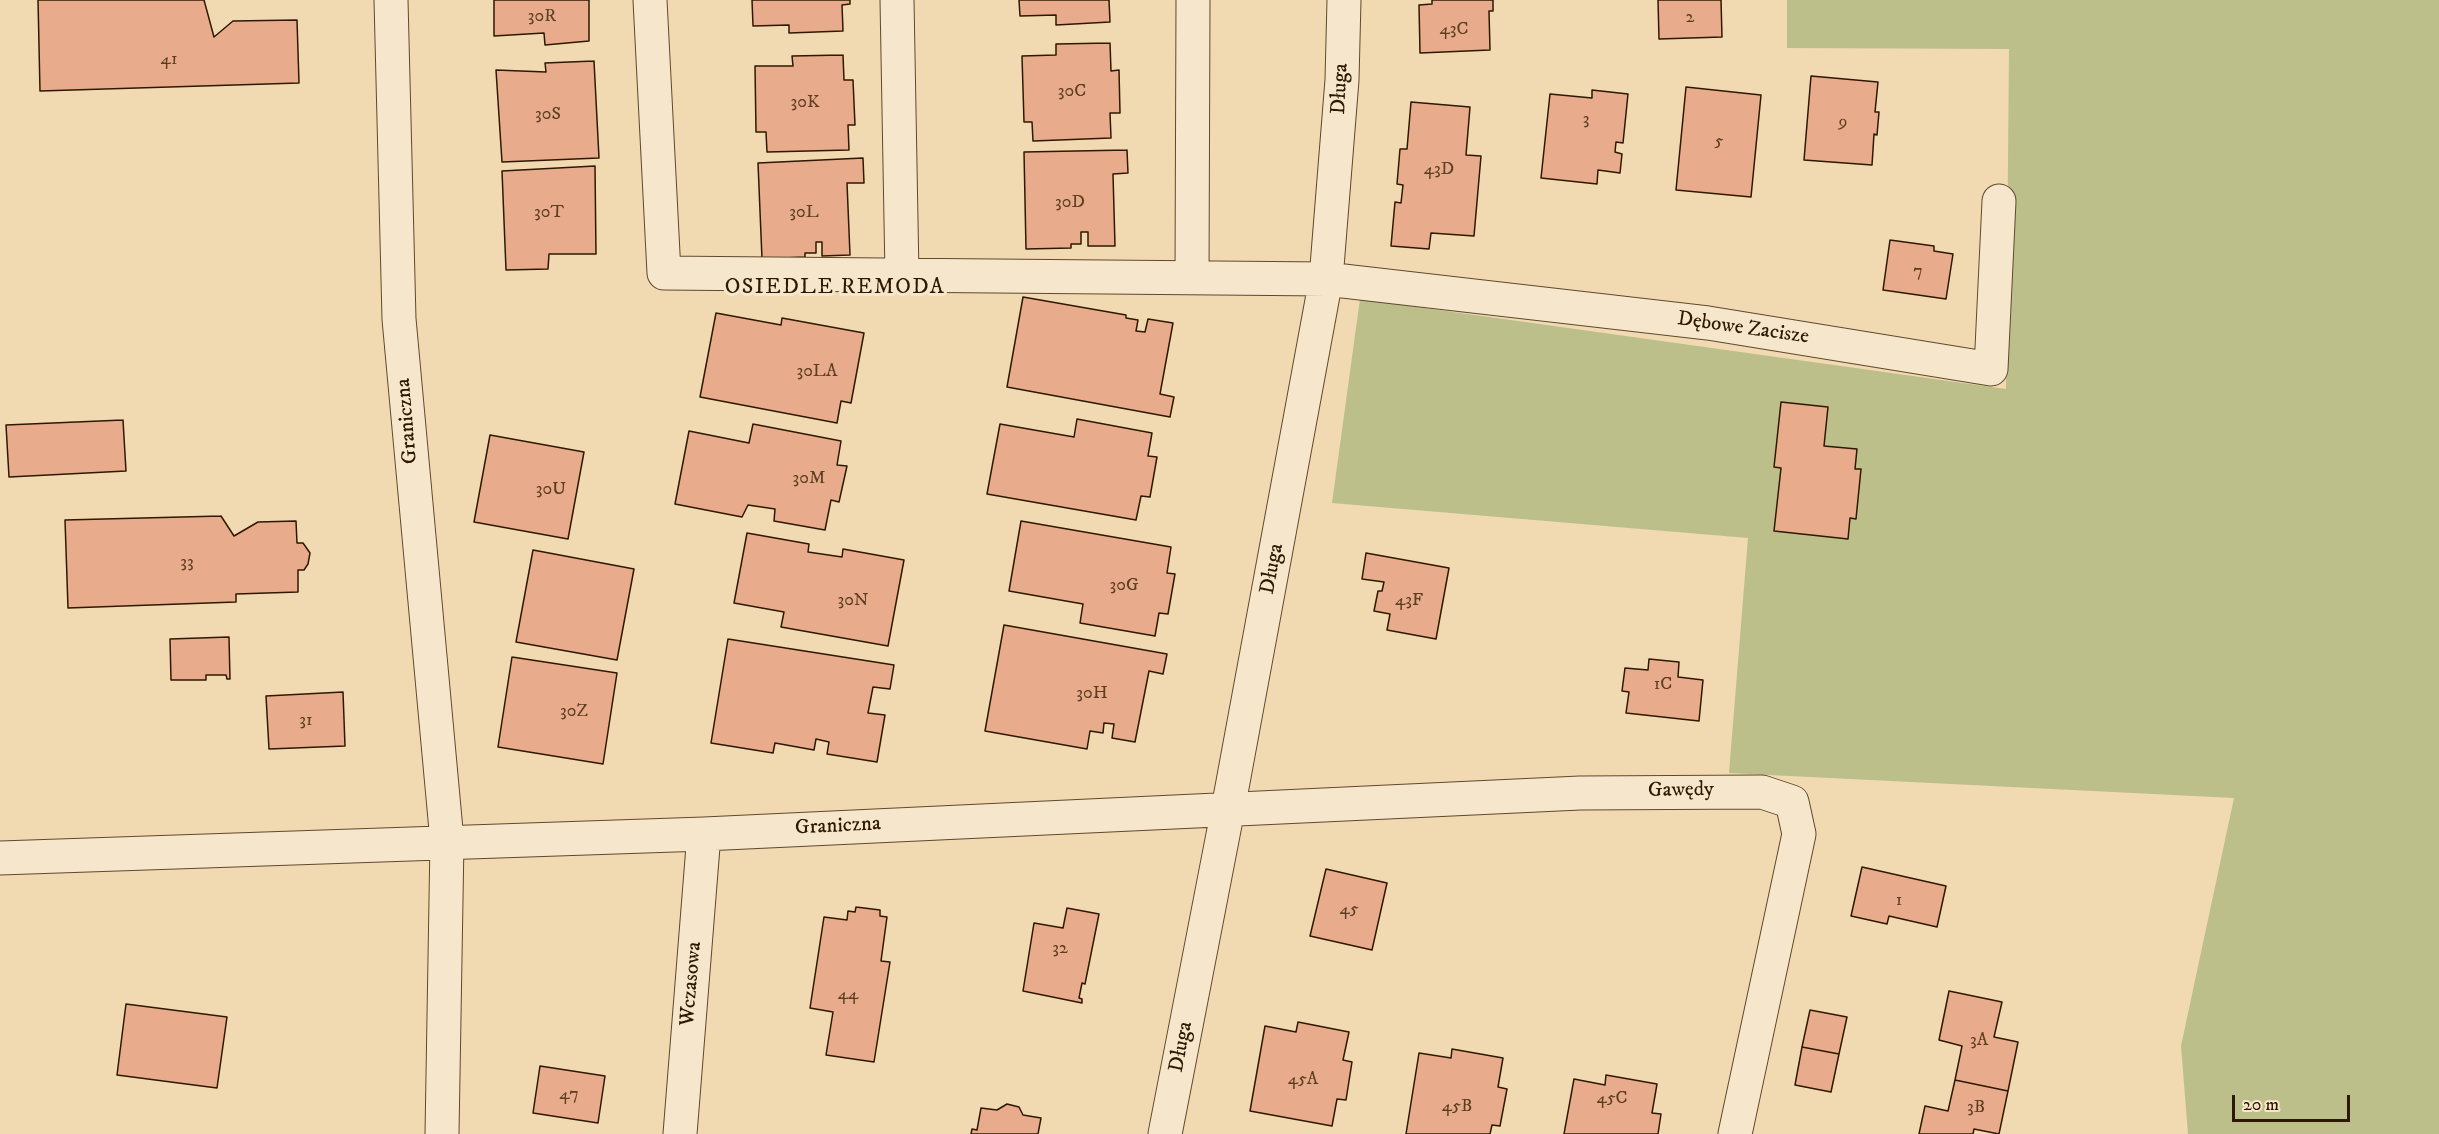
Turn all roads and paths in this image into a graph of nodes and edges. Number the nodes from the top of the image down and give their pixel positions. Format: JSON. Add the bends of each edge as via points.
{"nodes":[{"id":1,"x":391,"y":0,"type":"edge"},
{"id":2,"x":650,"y":0,"type":"edge"},
{"id":3,"x":897,"y":0,"type":"edge"},
{"id":4,"x":1193,"y":0,"type":"edge"},
{"id":5,"x":1344,"y":0,"type":"edge"},
{"id":6,"x":1999,"y":201,"type":"dead end"},
{"id":7,"x":902,"y":275,"type":"junction"},
{"id":8,"x":1192,"y":278,"type":"junction"},
{"id":9,"x":1326,"y":279,"type":"junction"},
{"id":10,"x":1228,"y":809,"type":"junction"},
{"id":11,"x":704,"y":834,"type":"junction"},
{"id":12,"x":447,"y":841,"type":"junction"},
{"id":13,"x":0,"y":858,"type":"edge"},
{"id":14,"x":442,"y":1134,"type":"edge"},
{"id":15,"x":680,"y":1134,"type":"edge"},
{"id":16,"x":1165,"y":1134,"type":"edge"},
{"id":17,"x":1735,"y":1134,"type":"edge"}],
"edges":[{"from":1,"to":12,"type":"street","name":"Graniczna","via":[[399,319]]},
{"from":2,"to":7,"type":"street","via":[[664,273]]},
{"from":3,"to":7,"type":"street"},
{"from":4,"to":8,"type":"street"},
{"from":5,"to":9,"type":"street","name":"Długa","via":[[1342,80]]},
{"from":6,"to":9,"type":"street","name":"Dębowe Zacisze","via":[[1991,369],[1708,323]]},
{"from":7,"to":8,"type":"street"},
{"from":8,"to":9,"type":"street"},
{"from":9,"to":10,"type":"street","name":"Długa"},
{"from":10,"to":11,"type":"street","name":"Graniczna"},
{"from":10,"to":16,"type":"street","name":"Długa"},
{"from":10,"to":17,"type":"street","name":"Gawędy","via":[[1681,791],[1761,792],[1792,802],[1799,834]]},
{"from":11,"to":12,"type":"street","name":"Graniczna"},
{"from":11,"to":15,"type":"street","name":"Wczasowa"},
{"from":12,"to":13,"type":"street"},
{"from":12,"to":14,"type":"street","name":"Graniczna"}]}
